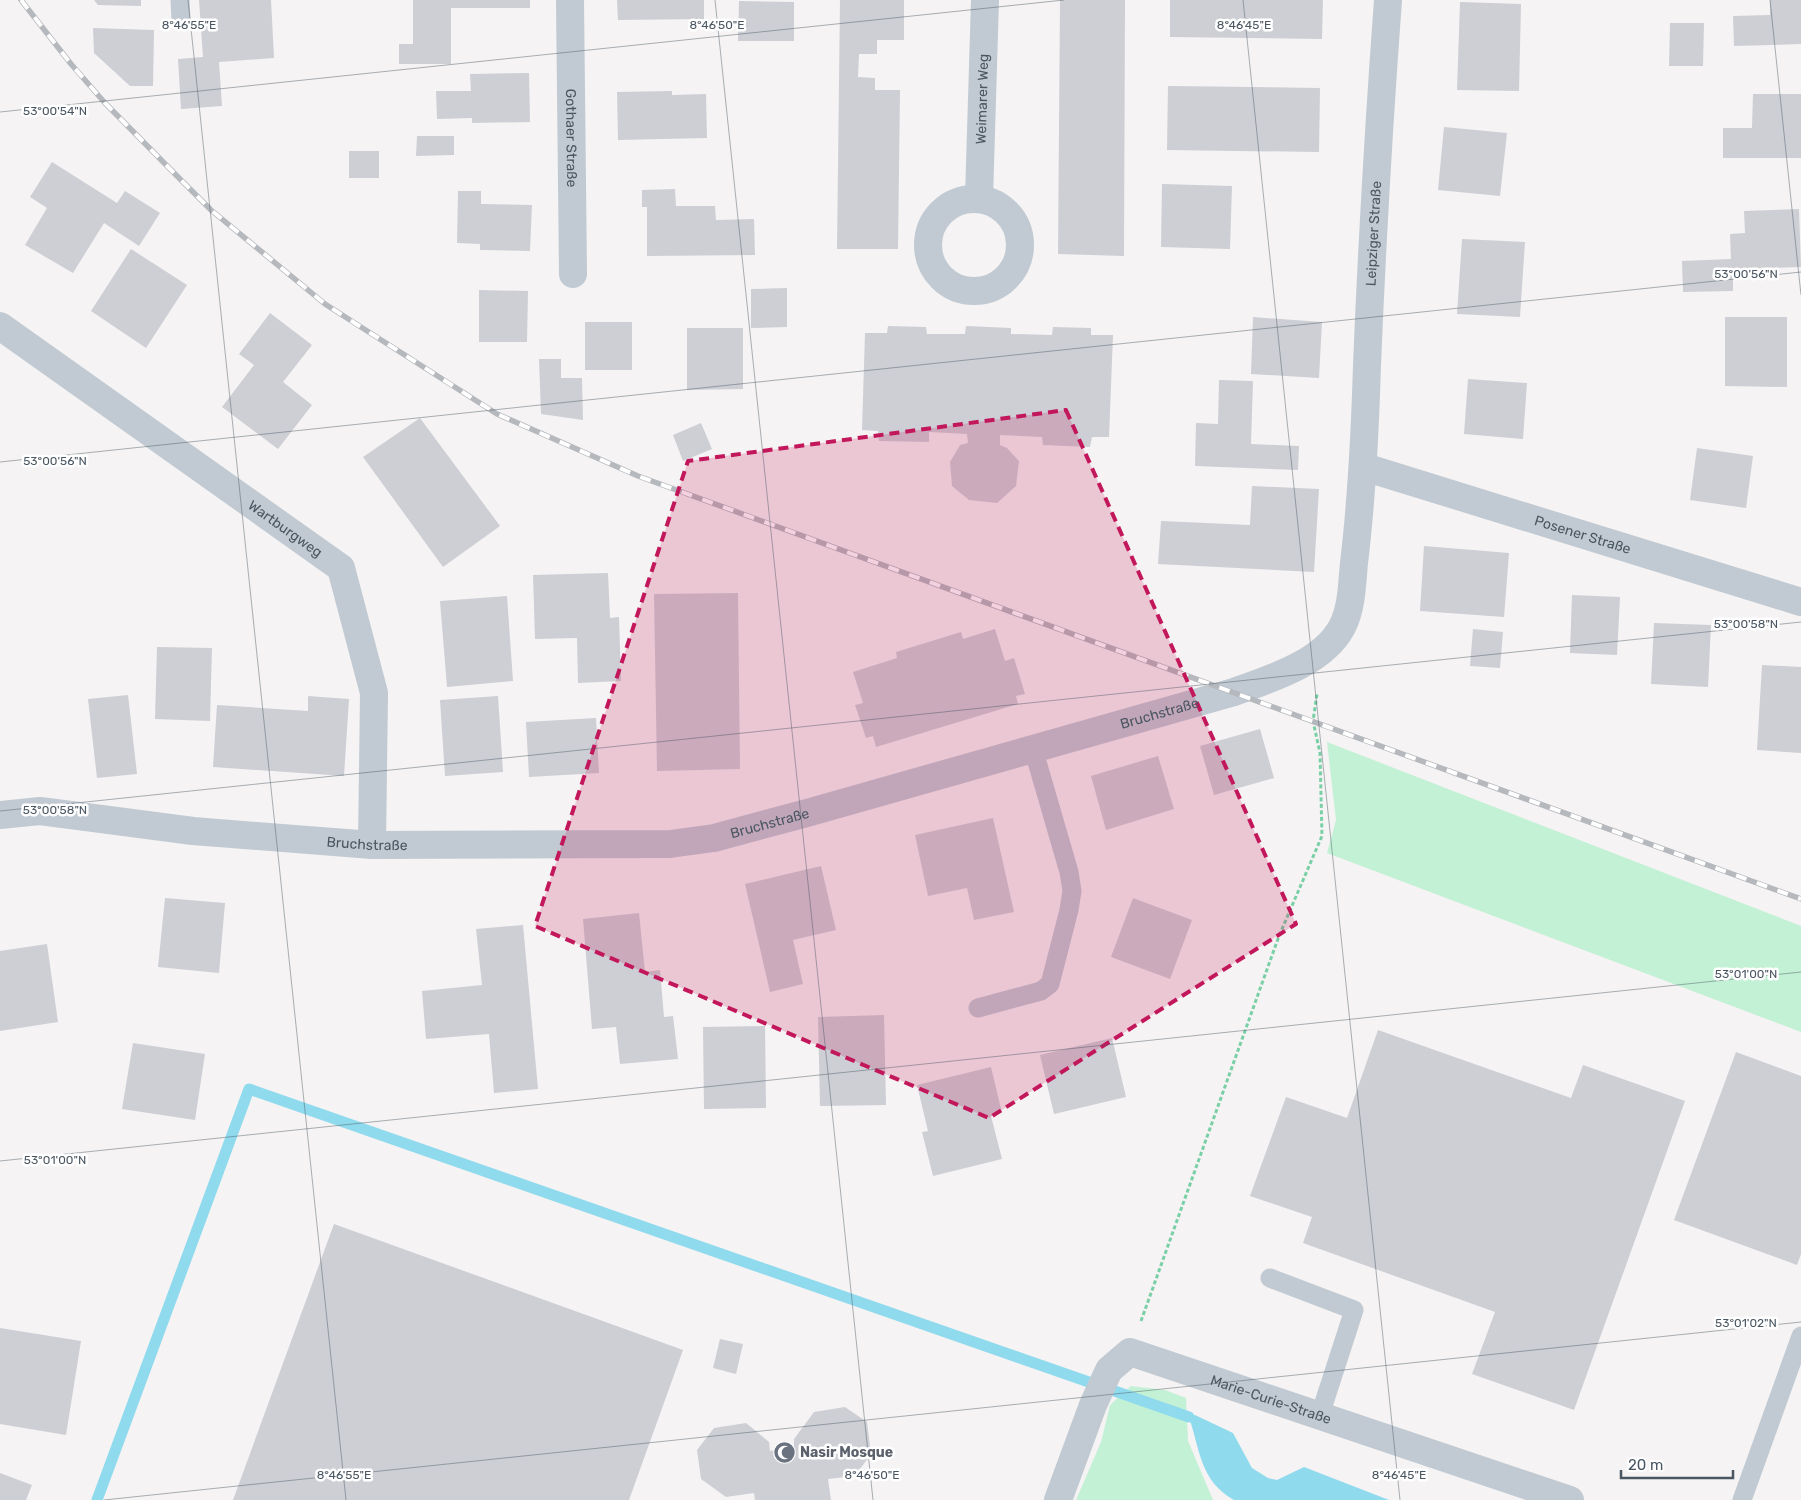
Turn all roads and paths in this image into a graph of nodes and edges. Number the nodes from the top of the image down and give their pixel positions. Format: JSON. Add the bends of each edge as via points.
{"nodes":[{"id":1,"x":180,"y":0,"type":"edge"},
{"id":2,"x":570,"y":0,"type":"edge"},
{"id":3,"x":985,"y":0,"type":"edge"},
{"id":4,"x":1388,"y":0,"type":"edge"},
{"id":5,"x":181,"y":20,"type":"dead end"},
{"id":6,"x":979,"y":198,"type":"dead end"},
{"id":7,"x":573,"y":274,"type":"dead end"},
{"id":8,"x":0,"y":326,"type":"edge"},
{"id":9,"x":1364,"y":467,"type":"junction"},
{"id":10,"x":1801,"y":602,"type":"edge"},
{"id":11,"x":1311,"y":659,"type":"junction"},
{"id":12,"x":1033,"y":748,"type":"junction"},
{"id":13,"x":0,"y":815,"type":"edge"},
{"id":14,"x":372,"y":845,"type":"junction"},
{"id":15,"x":978,"y":1008,"type":"dead end"},
{"id":16,"x":1270,"y":1278,"type":"dead end"},
{"id":17,"x":1801,"y":1336,"type":"edge"},
{"id":18,"x":1130,"y":1352,"type":"junction"},
{"id":19,"x":1320,"y":1416,"type":"junction"},
{"id":20,"x":1058,"y":1500,"type":"edge"},
{"id":21,"x":1570,"y":1500,"type":"edge"},
{"id":22,"x":1742,"y":1500,"type":"edge"}],
"edges":[{"from":1,"to":5,"type":"lane"},
{"from":2,"to":7,"type":"street","name":"Gothaer Straße"},
{"from":3,"to":6,"type":"street","name":"Weimarer Weg"},
{"from":4,"to":9,"type":"street","name":"Leipziger Straße","via":[[1378,136]]},
{"from":8,"to":14,"type":"street","name":"Wartburgweg","via":[[341,568],[374,693]]},
{"from":9,"to":10,"type":"street","name":"Posener Straße"},
{"from":9,"to":11,"type":"street","name":"Bruchstraße","via":[[1347,612],[1342,627],[1329,644]]},
{"from":11,"to":12,"type":"street","name":"Bruchstraße","via":[[1234,692]]},
{"from":11,"to":18,"type":"path","via":[[1318,687],[1312,721],[1320,752],[1322,836],[1279,936]]},
{"from":12,"to":14,"type":"street","name":"Bruchstraße","via":[[807,813],[687,842]]},
{"from":12,"to":15,"type":"lane","via":[[1069,872],[1072,891],[1069,910],[1050,984],[1041,991]]},
{"from":13,"to":14,"type":"street","name":"Bruchstraße","via":[[40,811],[193,831]]},
{"from":16,"to":19,"type":"lane","via":[[1354,1310]]},
{"from":17,"to":22,"type":"lane"},
{"from":18,"to":19,"type":"street","name":"Marie-Curie-Straße"},
{"from":18,"to":20,"type":"street","via":[[1109,1370]]},
{"from":19,"to":21,"type":"street","name":"Marie-Curie-Straße"}]}
